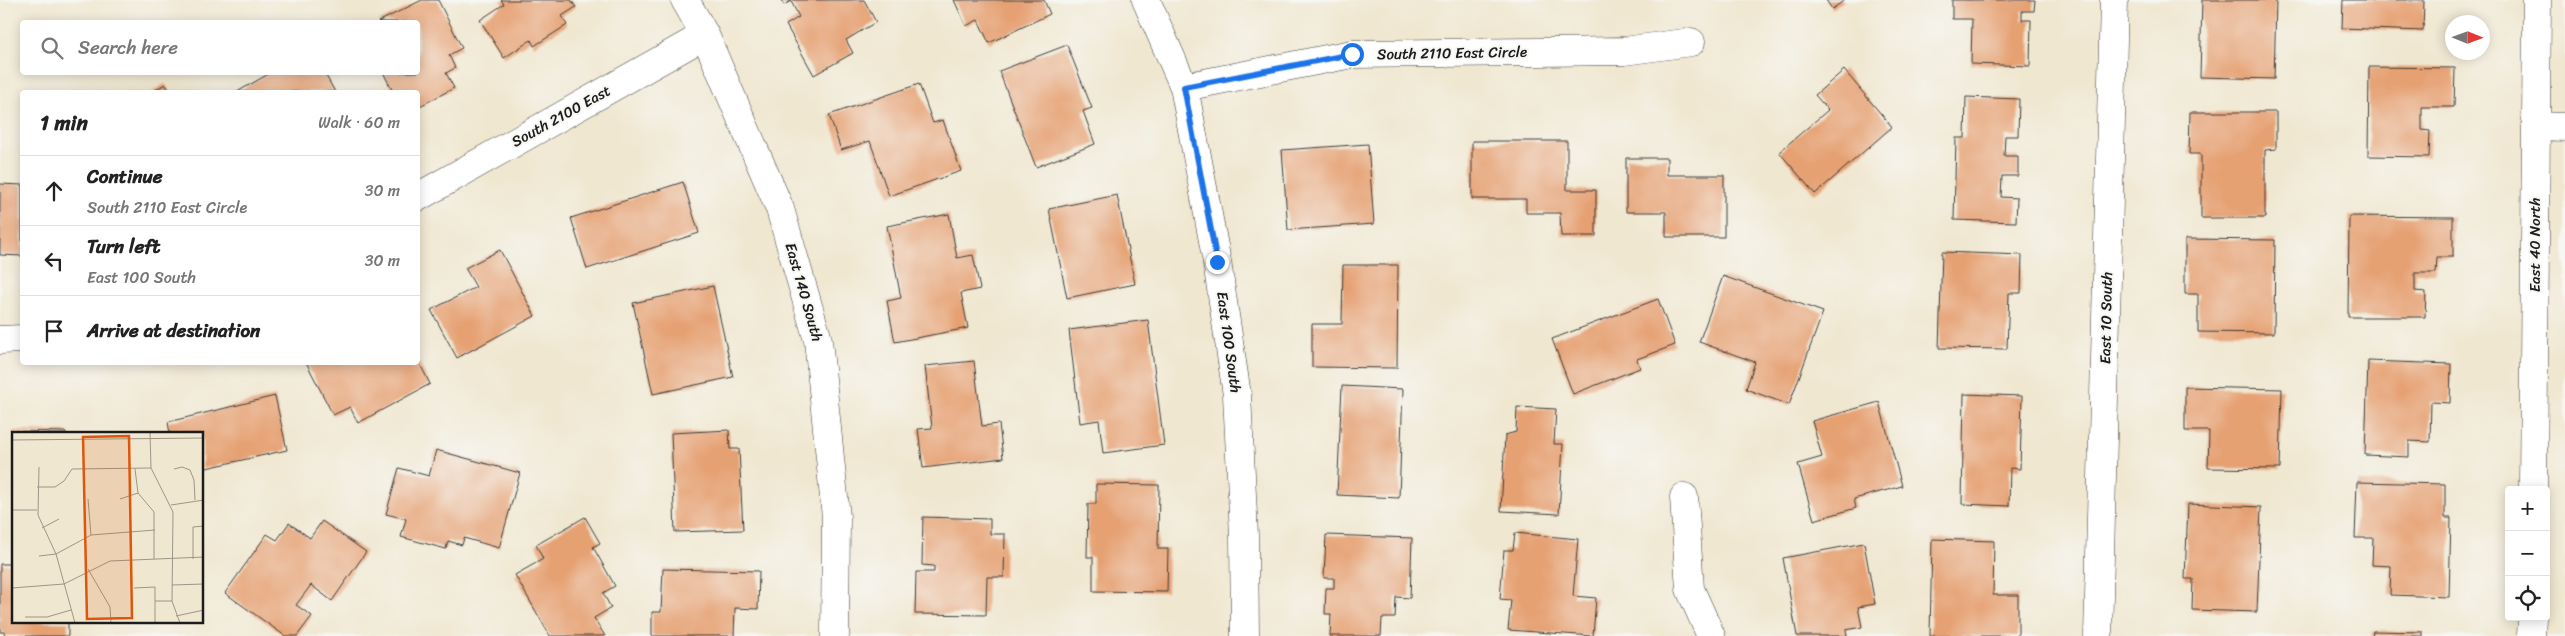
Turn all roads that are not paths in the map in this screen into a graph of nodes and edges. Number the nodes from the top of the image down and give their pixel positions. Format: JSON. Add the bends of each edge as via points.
{"nodes":[{"id":1,"x":685,"y":0,"type":"edge"},
{"id":2,"x":1146,"y":0,"type":"edge"},
{"id":3,"x":2114,"y":0,"type":"edge"},
{"id":4,"x":2537,"y":0,"type":"edge"},
{"id":5,"x":705,"y":35,"type":"junction"},
{"id":6,"x":1692,"y":42,"type":"dead end"},
{"id":7,"x":1184,"y":87,"type":"junction"},
{"id":8,"x":2536,"y":126,"type":"junction"},
{"id":9,"x":2565,"y":127,"type":"edge"},
{"id":10,"x":420,"y":196,"type":"edge"},
{"id":11,"x":20,"y":339,"type":"edge"},
{"id":12,"x":0,"y":340,"type":"edge"},
{"id":13,"x":2533,"y":486,"type":"edge"},
{"id":14,"x":1684,"y":497,"type":"dead end"},
{"id":15,"x":2532,"y":621,"type":"edge"},
{"id":16,"x":835,"y":636,"type":"edge"},
{"id":17,"x":1245,"y":636,"type":"edge"},
{"id":18,"x":1711,"y":636,"type":"edge"},
{"id":19,"x":2098,"y":636,"type":"edge"},
{"id":20,"x":2531,"y":636,"type":"edge"}],
"edges":[{"from":1,"to":5,"type":"street","name":"East 140 South"},
{"from":2,"to":7,"type":"street","name":"East 100 South"},
{"from":3,"to":19,"type":"street","name":"East 10 South"},
{"from":4,"to":8,"type":"street","name":"East 40 North"},
{"from":5,"to":10,"type":"street","name":"South 2100 East"},
{"from":5,"to":16,"type":"street","name":"East 140 South","via":[[780,209],[818,340],[836,517]]},
{"from":6,"to":7,"type":"street","name":"South 2110 East Circle","via":[[1624,51],[1352,54]]},
{"from":7,"to":17,"type":"street","name":"East 100 South","via":[[1217,262],[1237,395]]},
{"from":8,"to":9,"type":"street"},
{"from":8,"to":13,"type":"street","name":"East 40 North"},
{"from":11,"to":12,"type":"street"},
{"from":14,"to":18,"type":"street","via":[[1690,589]]},
{"from":15,"to":20,"type":"street"}]}
